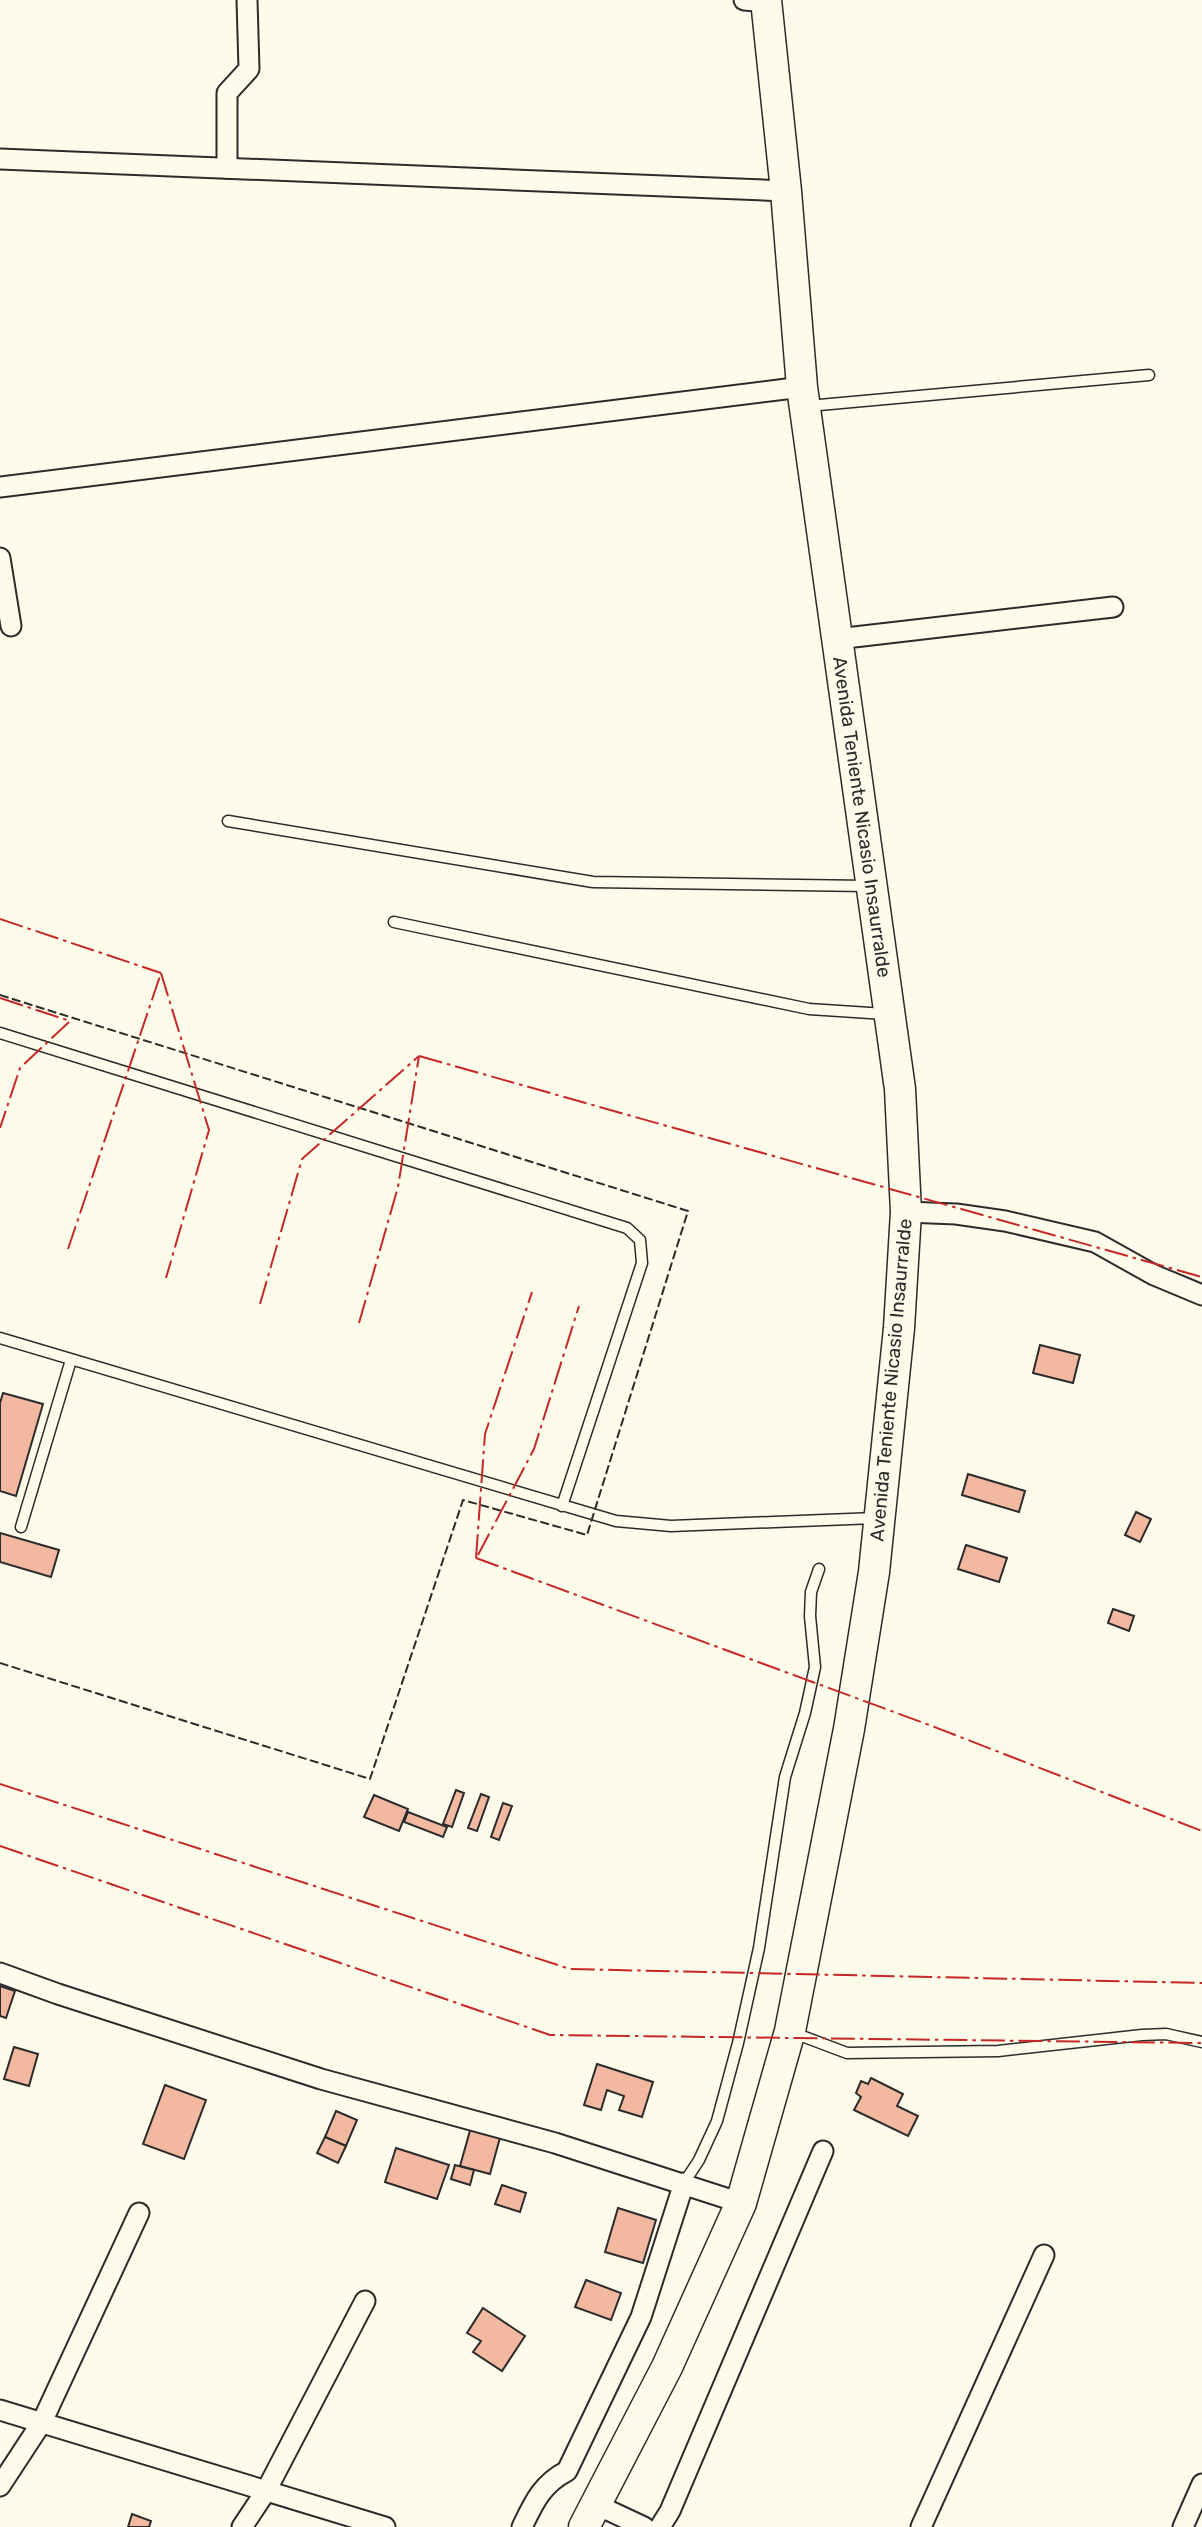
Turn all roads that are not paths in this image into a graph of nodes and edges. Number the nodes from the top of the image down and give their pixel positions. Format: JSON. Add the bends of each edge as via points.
{"nodes":[{"id":1,"x":247,"y":0,"type":"edge"},
{"id":2,"x":759,"y":1,"type":"edge"},
{"id":3,"x":0,"y":159,"type":"edge"},
{"id":4,"x":227,"y":168,"type":"junction"},
{"id":5,"x":786,"y":191,"type":"junction"},
{"id":6,"x":1149,"y":375,"type":"dead end"},
{"id":7,"x":803,"y":397,"type":"junction"},
{"id":8,"x":0,"y":487,"type":"edge"},
{"id":9,"x":0,"y":558,"type":"edge"},
{"id":10,"x":1113,"y":607,"type":"dead end"},
{"id":11,"x":11,"y":626,"type":"dead end"},
{"id":12,"x":837,"y":639,"type":"junction"},
{"id":13,"x":228,"y":821,"type":"dead end"},
{"id":14,"x":871,"y":886,"type":"junction"},
{"id":15,"x":394,"y":922,"type":"dead end"},
{"id":16,"x":889,"y":1014,"type":"junction"},
{"id":17,"x":0,"y":1033,"type":"edge"},
{"id":18,"x":906,"y":1212,"type":"junction"},
{"id":19,"x":1202,"y":1295,"type":"edge"},
{"id":20,"x":0,"y":1338,"type":"edge"},
{"id":21,"x":71,"y":1360,"type":"junction"},
{"id":22,"x":562,"y":1506,"type":"junction"},
{"id":23,"x":880,"y":1517,"type":"junction"},
{"id":24,"x":21,"y":1527,"type":"dead end"},
{"id":25,"x":819,"y":1569,"type":"dead end"},
{"id":26,"x":0,"y":1973,"type":"edge"},
{"id":27,"x":790,"y":2031,"type":"junction"},
{"id":28,"x":1202,"y":2042,"type":"edge"},
{"id":29,"x":823,"y":2151,"type":"dead end"},
{"id":30,"x":684,"y":2183,"type":"junction"},
{"id":31,"x":741,"y":2203,"type":"junction"},
{"id":32,"x":139,"y":2213,"type":"dead end"},
{"id":33,"x":1044,"y":2255,"type":"dead end"},
{"id":34,"x":365,"y":2301,"type":"dead end"},
{"id":35,"x":0,"y":2410,"type":"edge"},
{"id":36,"x":42,"y":2423,"type":"junction"},
{"id":37,"x":1202,"y":2484,"type":"edge"},
{"id":38,"x":0,"y":2486,"type":"edge"},
{"id":39,"x":266,"y":2491,"type":"junction"},
{"id":40,"x":591,"y":2516,"type":"edge"},
{"id":41,"x":243,"y":2527,"type":"edge"},
{"id":42,"x":385,"y":2527,"type":"edge"},
{"id":43,"x":522,"y":2527,"type":"edge"},
{"id":44,"x":643,"y":2527,"type":"edge"},
{"id":45,"x":660,"y":2527,"type":"edge"},
{"id":46,"x":921,"y":2527,"type":"edge"},
{"id":47,"x":1182,"y":2527,"type":"edge"}],
"edges":[{"from":1,"to":4,"type":"street","via":[[249,69],[227,93]]},
{"from":2,"to":5,"type":"main road","name":"Avenida Teniente Nicasio Insaurralde"},
{"from":3,"to":4,"type":"street"},
{"from":4,"to":5,"type":"street"},
{"from":5,"to":7,"type":"main road","name":"Avenida Teniente Nicasio Insaurralde"},
{"from":6,"to":7,"type":"lane"},
{"from":7,"to":8,"type":"street"},
{"from":7,"to":12,"type":"main road","name":"Avenida Teniente Nicasio Insaurralde"},
{"from":9,"to":11,"type":"street"},
{"from":10,"to":12,"type":"street"},
{"from":12,"to":14,"type":"main road","name":"Avenida Teniente Nicasio Insaurralde"},
{"from":13,"to":14,"type":"lane","via":[[593,882]]},
{"from":14,"to":16,"type":"main road","name":"Avenida Teniente Nicasio Insaurralde"},
{"from":15,"to":16,"type":"lane","via":[[809,1009]]},
{"from":16,"to":18,"type":"main road","name":"Avenida Teniente Nicasio Insaurralde","via":[[900,1089]]},
{"from":17,"to":22,"type":"lane","via":[[627,1227],[640,1240],[642,1263]]},
{"from":18,"to":19,"type":"street","via":[[1005,1221],[1095,1242]]},
{"from":18,"to":23,"type":"main road","name":"Avenida Teniente Nicasio Insaurralde"},
{"from":20,"to":21,"type":"lane"},
{"from":21,"to":22,"type":"lane"},
{"from":21,"to":24,"type":"lane"},
{"from":22,"to":23,"type":"lane","via":[[616,1521],[671,1526]]},
{"from":23,"to":27,"type":"main road","name":"Avenida Teniente Nicasio Insaurralde","via":[[849,1729]]},
{"from":25,"to":30,"type":"lane","via":[[811,1592],[810,1616],[815,1667],[785,1777],[759,1948],[717,2121]]},
{"from":26,"to":30,"type":"street","via":[[321,2079]]},
{"from":27,"to":28,"type":"lane","via":[[847,2053],[998,2051],[1166,2034]]},
{"from":27,"to":31,"type":"main road","name":"Avenida Teniente Nicasio Insaurralde"},
{"from":29,"to":45,"type":"street"},
{"from":30,"to":31,"type":"street"},
{"from":30,"to":43,"type":"street","via":[[641,2317],[567,2471],[542,2491]]},
{"from":31,"to":40,"type":"main road","name":"Avenida Teniente Nicasio Insaurralde","via":[[667,2367]]},
{"from":32,"to":36,"type":"street"},
{"from":33,"to":46,"type":"street"},
{"from":34,"to":39,"type":"street"},
{"from":35,"to":36,"type":"street"},
{"from":36,"to":38,"type":"street"},
{"from":36,"to":39,"type":"street"},
{"from":37,"to":47,"type":"street"},
{"from":39,"to":41,"type":"street"},
{"from":39,"to":42,"type":"street"},
{"from":40,"to":44,"type":"street"}]}
